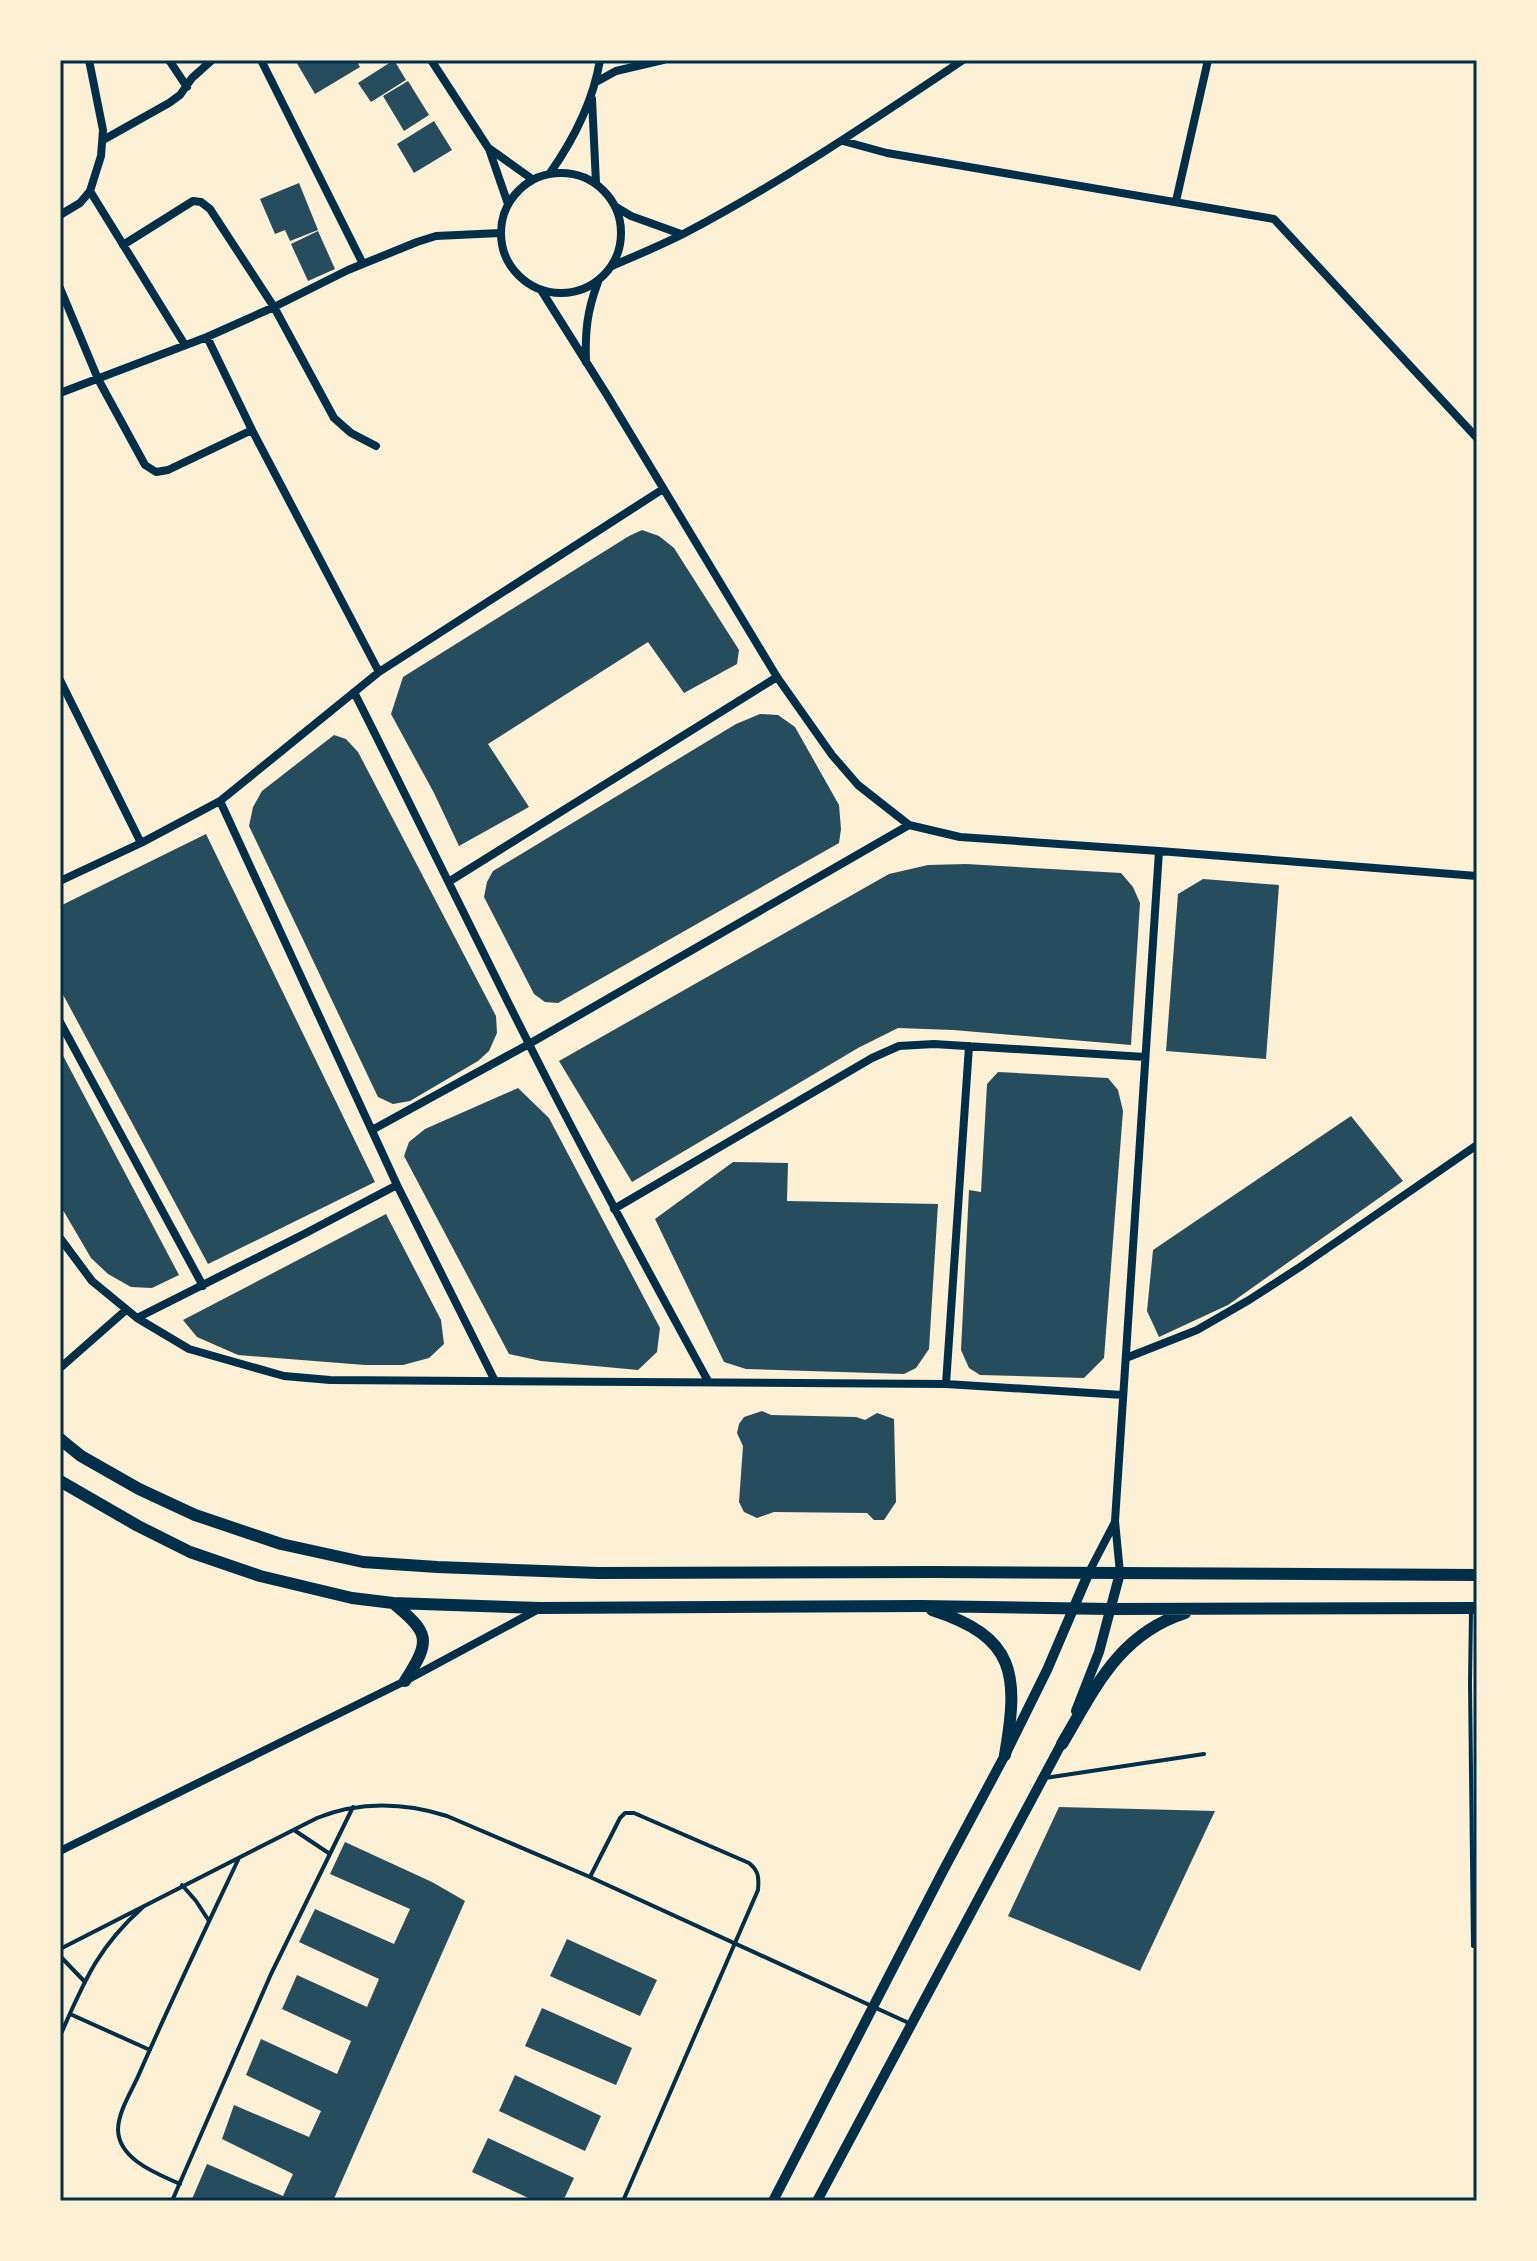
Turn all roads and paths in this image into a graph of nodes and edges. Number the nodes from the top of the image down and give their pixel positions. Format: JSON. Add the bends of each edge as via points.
{"nodes":[{"id":1,"x":169,"y":60,"type":"edge"},
{"id":2,"x":212,"y":60,"type":"edge"},
{"id":3,"x":261,"y":60,"type":"edge"},
{"id":4,"x":431,"y":60,"type":"edge"},
{"id":5,"x":600,"y":60,"type":"edge"},
{"id":6,"x":663,"y":60,"type":"edge"},
{"id":7,"x":963,"y":60,"type":"edge"},
{"id":8,"x":1208,"y":60,"type":"edge"},
{"id":9,"x":92,"y":61,"type":"edge"},
{"id":10,"x":596,"y":82,"type":"junction"},
{"id":11,"x":187,"y":87,"type":"junction"},
{"id":12,"x":592,"y":95,"type":"junction"},
{"id":13,"x":103,"y":140,"type":"junction"},
{"id":14,"x":843,"y":141,"type":"junction"},
{"id":15,"x":489,"y":149,"type":"junction"},
{"id":16,"x":550,"y":173,"type":"junction"},
{"id":17,"x":532,"y":179,"type":"junction"},
{"id":18,"x":596,"y":183,"type":"junction"},
{"id":19,"x":90,"y":191,"type":"junction"},
{"id":20,"x":1176,"y":201,"type":"junction"},
{"id":21,"x":508,"y":204,"type":"junction"},
{"id":22,"x":616,"y":207,"type":"junction"},
{"id":23,"x":60,"y":215,"type":"edge"},
{"id":24,"x":500,"y":233,"type":"junction"},
{"id":25,"x":682,"y":235,"type":"junction"},
{"id":26,"x":123,"y":245,"type":"junction"},
{"id":27,"x":363,"y":264,"type":"junction"},
{"id":28,"x":612,"y":266,"type":"junction"},
{"id":29,"x":598,"y":281,"type":"junction"},
{"id":30,"x":60,"y":288,"type":"edge"},
{"id":31,"x":541,"y":290,"type":"junction"},
{"id":32,"x":274,"y":307,"type":"junction"},
{"id":33,"x":207,"y":337,"type":"junction"},
{"id":34,"x":185,"y":345,"type":"junction"},
{"id":35,"x":586,"y":363,"type":"junction"},
{"id":36,"x":98,"y":379,"type":"junction"},
{"id":37,"x":60,"y":393,"type":"edge"},
{"id":38,"x":252,"y":430,"type":"junction"},
{"id":39,"x":1477,"y":438,"type":"edge"},
{"id":40,"x":376,"y":446,"type":"dead end"},
{"id":41,"x":663,"y":489,"type":"junction"},
{"id":42,"x":379,"y":672,"type":"junction"},
{"id":43,"x":777,"y":677,"type":"junction"},
{"id":44,"x":60,"y":680,"type":"edge"},
{"id":45,"x":354,"y":692,"type":"junction"},
{"id":46,"x":220,"y":801,"type":"junction"},
{"id":47,"x":909,"y":825,"type":"junction"},
{"id":48,"x":141,"y":843,"type":"junction"},
{"id":49,"x":1159,"y":851,"type":"junction"},
{"id":50,"x":1477,"y":876,"type":"edge"},
{"id":51,"x":60,"y":881,"type":"edge"},
{"id":52,"x":450,"y":881,"type":"junction"},
{"id":53,"x":60,"y":1022,"type":"edge"},
{"id":54,"x":529,"y":1044,"type":"junction"},
{"id":55,"x":969,"y":1046,"type":"junction"},
{"id":56,"x":1145,"y":1057,"type":"junction"},
{"id":57,"x":372,"y":1130,"type":"junction"},
{"id":58,"x":1477,"y":1145,"type":"edge"},
{"id":59,"x":397,"y":1185,"type":"junction"},
{"id":60,"x":614,"y":1209,"type":"junction"},
{"id":61,"x":60,"y":1238,"type":"edge"},
{"id":62,"x":203,"y":1286,"type":"junction"},
{"id":63,"x":126,"y":1310,"type":"junction"},
{"id":64,"x":137,"y":1318,"type":"junction"},
{"id":65,"x":1126,"y":1358,"type":"junction"},
{"id":66,"x":60,"y":1368,"type":"edge"},
{"id":67,"x":495,"y":1381,"type":"junction"},
{"id":68,"x":708,"y":1381,"type":"junction"},
{"id":69,"x":946,"y":1384,"type":"junction"},
{"id":70,"x":1123,"y":1395,"type":"junction"},
{"id":71,"x":60,"y":1439,"type":"edge"},
{"id":72,"x":60,"y":1481,"type":"edge"},
{"id":73,"x":1115,"y":1521,"type":"junction"},
{"id":74,"x":1089,"y":1572,"type":"junction"},
{"id":75,"x":1120,"y":1573,"type":"junction"},
{"id":76,"x":1477,"y":1575,"type":"edge"},
{"id":77,"x":393,"y":1603,"type":"junction"},
{"id":78,"x":921,"y":1606,"type":"junction"},
{"id":79,"x":540,"y":1608,"type":"junction"},
{"id":80,"x":1074,"y":1608,"type":"junction"},
{"id":81,"x":1199,"y":1608,"type":"junction"},
{"id":82,"x":1474,"y":1608,"type":"edge"},
{"id":83,"x":1111,"y":1609,"type":"junction"},
{"id":84,"x":405,"y":1681,"type":"junction"},
{"id":85,"x":1062,"y":1744,"type":"junction"},
{"id":86,"x":1204,"y":1754,"type":"dead end"},
{"id":87,"x":1005,"y":1755,"type":"junction"},
{"id":88,"x":1043,"y":1778,"type":"junction"},
{"id":89,"x":353,"y":1807,"type":"junction"},
{"id":90,"x":294,"y":1830,"type":"junction"},
{"id":91,"x":60,"y":1851,"type":"edge"},
{"id":92,"x":330,"y":1854,"type":"junction"},
{"id":93,"x":239,"y":1857,"type":"junction"},
{"id":94,"x":590,"y":1877,"type":"junction"},
{"id":95,"x":182,"y":1885,"type":"junction"},
{"id":96,"x":148,"y":1903,"type":"junction"},
{"id":97,"x":209,"y":1921,"type":"junction"},
{"id":98,"x":734,"y":1944,"type":"junction"},
{"id":99,"x":1473,"y":1946,"type":"dead end"},
{"id":100,"x":60,"y":1949,"type":"edge"},
{"id":101,"x":60,"y":1956,"type":"edge"},
{"id":102,"x":85,"y":1982,"type":"junction"},
{"id":103,"x":873,"y":2008,"type":"junction"},
{"id":104,"x":70,"y":2014,"type":"junction"},
{"id":105,"x":911,"y":2024,"type":"junction"},
{"id":106,"x":60,"y":2036,"type":"edge"},
{"id":107,"x":150,"y":2050,"type":"junction"},
{"id":108,"x":180,"y":2184,"type":"junction"},
{"id":109,"x":172,"y":2201,"type":"edge"},
{"id":110,"x":623,"y":2201,"type":"edge"},
{"id":111,"x":773,"y":2201,"type":"edge"},
{"id":112,"x":817,"y":2201,"type":"edge"}],
"edges":[{"from":1,"to":11,"type":"street"},
{"from":2,"to":11,"type":"street"},
{"from":3,"to":27,"type":"street"},
{"from":4,"to":15,"type":"street"},
{"from":5,"to":10,"type":"street"},
{"from":6,"to":10,"type":"street","via":[[616,71]]},
{"from":7,"to":14,"type":"street"},
{"from":8,"to":20,"type":"street"},
{"from":9,"to":13,"type":"street"},
{"from":10,"to":12,"type":"street"},
{"from":11,"to":13,"type":"street","via":[[153,114]]},
{"from":12,"to":16,"type":"street","via":[[571,143]]},
{"from":12,"to":18,"type":"street"},
{"from":13,"to":19,"type":"street"},
{"from":14,"to":20,"type":"street","via":[[887,153]]},
{"from":14,"to":25,"type":"street"},
{"from":15,"to":17,"type":"street"},
{"from":15,"to":21,"type":"street"},
{"from":16,"to":17,"type":"street"},
{"from":16,"to":18,"type":"street"},
{"from":17,"to":21,"type":"street"},
{"from":18,"to":22,"type":"street"},
{"from":19,"to":23,"type":"street"},
{"from":19,"to":26,"type":"street"},
{"from":20,"to":39,"type":"street","via":[[1274,219]]},
{"from":21,"to":24,"type":"street"},
{"from":22,"to":25,"type":"street"},
{"from":22,"to":28,"type":"street","via":[[622,226]]},
{"from":24,"to":27,"type":"street","via":[[436,236]]},
{"from":24,"to":31,"type":"street","via":[[511,268]]},
{"from":25,"to":28,"type":"street"},
{"from":26,"to":32,"type":"street","via":[[183,206],[201,202]]},
{"from":26,"to":34,"type":"street"},
{"from":27,"to":32,"type":"street"},
{"from":28,"to":29,"type":"street"},
{"from":29,"to":31,"type":"street","via":[[580,291]]},
{"from":29,"to":35,"type":"street","via":[[587,313]]},
{"from":30,"to":36,"type":"street"},
{"from":31,"to":35,"type":"street"},
{"from":32,"to":33,"type":"street"},
{"from":32,"to":40,"type":"street","via":[[334,418]]},
{"from":33,"to":34,"type":"street"},
{"from":33,"to":38,"type":"street"},
{"from":34,"to":36,"type":"street"},
{"from":35,"to":41,"type":"street"},
{"from":36,"to":37,"type":"street"},
{"from":36,"to":38,"type":"street","via":[[145,465],[156,472]]},
{"from":38,"to":42,"type":"street"},
{"from":41,"to":42,"type":"street"},
{"from":41,"to":43,"type":"street"},
{"from":42,"to":45,"type":"street"},
{"from":43,"to":47,"type":"street","via":[[858,785]]},
{"from":43,"to":52,"type":"street"},
{"from":44,"to":48,"type":"street"},
{"from":45,"to":46,"type":"street"},
{"from":45,"to":52,"type":"street"},
{"from":46,"to":48,"type":"street"},
{"from":46,"to":57,"type":"street"},
{"from":47,"to":49,"type":"street","via":[[960,837]]},
{"from":47,"to":54,"type":"street"},
{"from":48,"to":51,"type":"street"},
{"from":49,"to":50,"type":"street"},
{"from":49,"to":56,"type":"street"},
{"from":52,"to":54,"type":"street"},
{"from":53,"to":62,"type":"street"},
{"from":54,"to":57,"type":"street"},
{"from":54,"to":60,"type":"street"},
{"from":55,"to":56,"type":"street"},
{"from":55,"to":60,"type":"street","via":[[899,1046],[872,1058]]},
{"from":55,"to":69,"type":"street"},
{"from":56,"to":65,"type":"street"},
{"from":57,"to":59,"type":"street"},
{"from":58,"to":65,"type":"street","via":[[1249,1300],[1197,1330]]},
{"from":59,"to":62,"type":"street"},
{"from":59,"to":67,"type":"street"},
{"from":60,"to":68,"type":"street"},
{"from":61,"to":63,"type":"street","via":[[92,1281]]},
{"from":62,"to":64,"type":"street"},
{"from":63,"to":64,"type":"street"},
{"from":63,"to":66,"type":"street"},
{"from":64,"to":67,"type":"street","via":[[189,1349],[284,1376]]},
{"from":65,"to":70,"type":"street"},
{"from":67,"to":68,"type":"street"},
{"from":68,"to":69,"type":"street"},
{"from":69,"to":70,"type":"street"},
{"from":70,"to":73,"type":"street"},
{"from":71,"to":74,"type":"main road","via":[[128,1483],[195,1515],[281,1544],[363,1562],[598,1573]]},
{"from":72,"to":77,"type":"main road","via":[[190,1552],[260,1576]]},
{"from":73,"to":74,"type":"street"},
{"from":73,"to":75,"type":"street"},
{"from":74,"to":75,"type":"main road"},
{"from":74,"to":80,"type":"street"},
{"from":75,"to":76,"type":"main road"},
{"from":75,"to":83,"type":"street"},
{"from":77,"to":79,"type":"main road"},
{"from":77,"to":84,"type":"main road","via":[[424,1636]]},
{"from":78,"to":79,"type":"main road"},
{"from":78,"to":80,"type":"main road"},
{"from":78,"to":87,"type":"main road","via":[[971,1626],[1003,1655],[1012,1692]]},
{"from":79,"to":84,"type":"street"},
{"from":80,"to":83,"type":"main road"},
{"from":80,"to":87,"type":"street"},
{"from":81,"to":82,"type":"main road"},
{"from":81,"to":83,"type":"main road"},
{"from":81,"to":85,"type":"main road","via":[[1168,1619],[1125,1648]]},
{"from":82,"to":99,"type":"lane"},
{"from":83,"to":85,"type":"street"},
{"from":84,"to":91,"type":"street"},
{"from":85,"to":88,"type":"street"},
{"from":86,"to":88,"type":"lane"},
{"from":87,"to":103,"type":"street"},
{"from":88,"to":105,"type":"street"},
{"from":89,"to":90,"type":"lane"},
{"from":89,"to":92,"type":"lane"},
{"from":89,"to":94,"type":"lane","via":[[428,1810]]},
{"from":90,"to":92,"type":"lane"},
{"from":90,"to":93,"type":"lane"},
{"from":92,"to":108,"type":"lane","via":[[271,1974]]},
{"from":93,"to":95,"type":"lane"},
{"from":93,"to":97,"type":"lane"},
{"from":94,"to":98,"type":"lane"},
{"from":94,"to":98,"type":"lane","via":[[625,1813],[640,1814],[749,1863],[759,1877],[758,1890]]},
{"from":95,"to":96,"type":"lane"},
{"from":95,"to":97,"type":"lane"},
{"from":96,"to":100,"type":"lane"},
{"from":96,"to":102,"type":"lane","via":[[108,1942]]},
{"from":97,"to":107,"type":"lane"},
{"from":98,"to":103,"type":"lane"},
{"from":98,"to":110,"type":"lane"},
{"from":101,"to":102,"type":"lane"},
{"from":102,"to":104,"type":"lane"},
{"from":103,"to":105,"type":"lane"},
{"from":103,"to":111,"type":"street"},
{"from":104,"to":106,"type":"lane"},
{"from":104,"to":107,"type":"lane"},
{"from":105,"to":112,"type":"street"},
{"from":107,"to":108,"type":"lane","via":[[118,2129],[137,2162]]},
{"from":108,"to":109,"type":"lane"}]}
